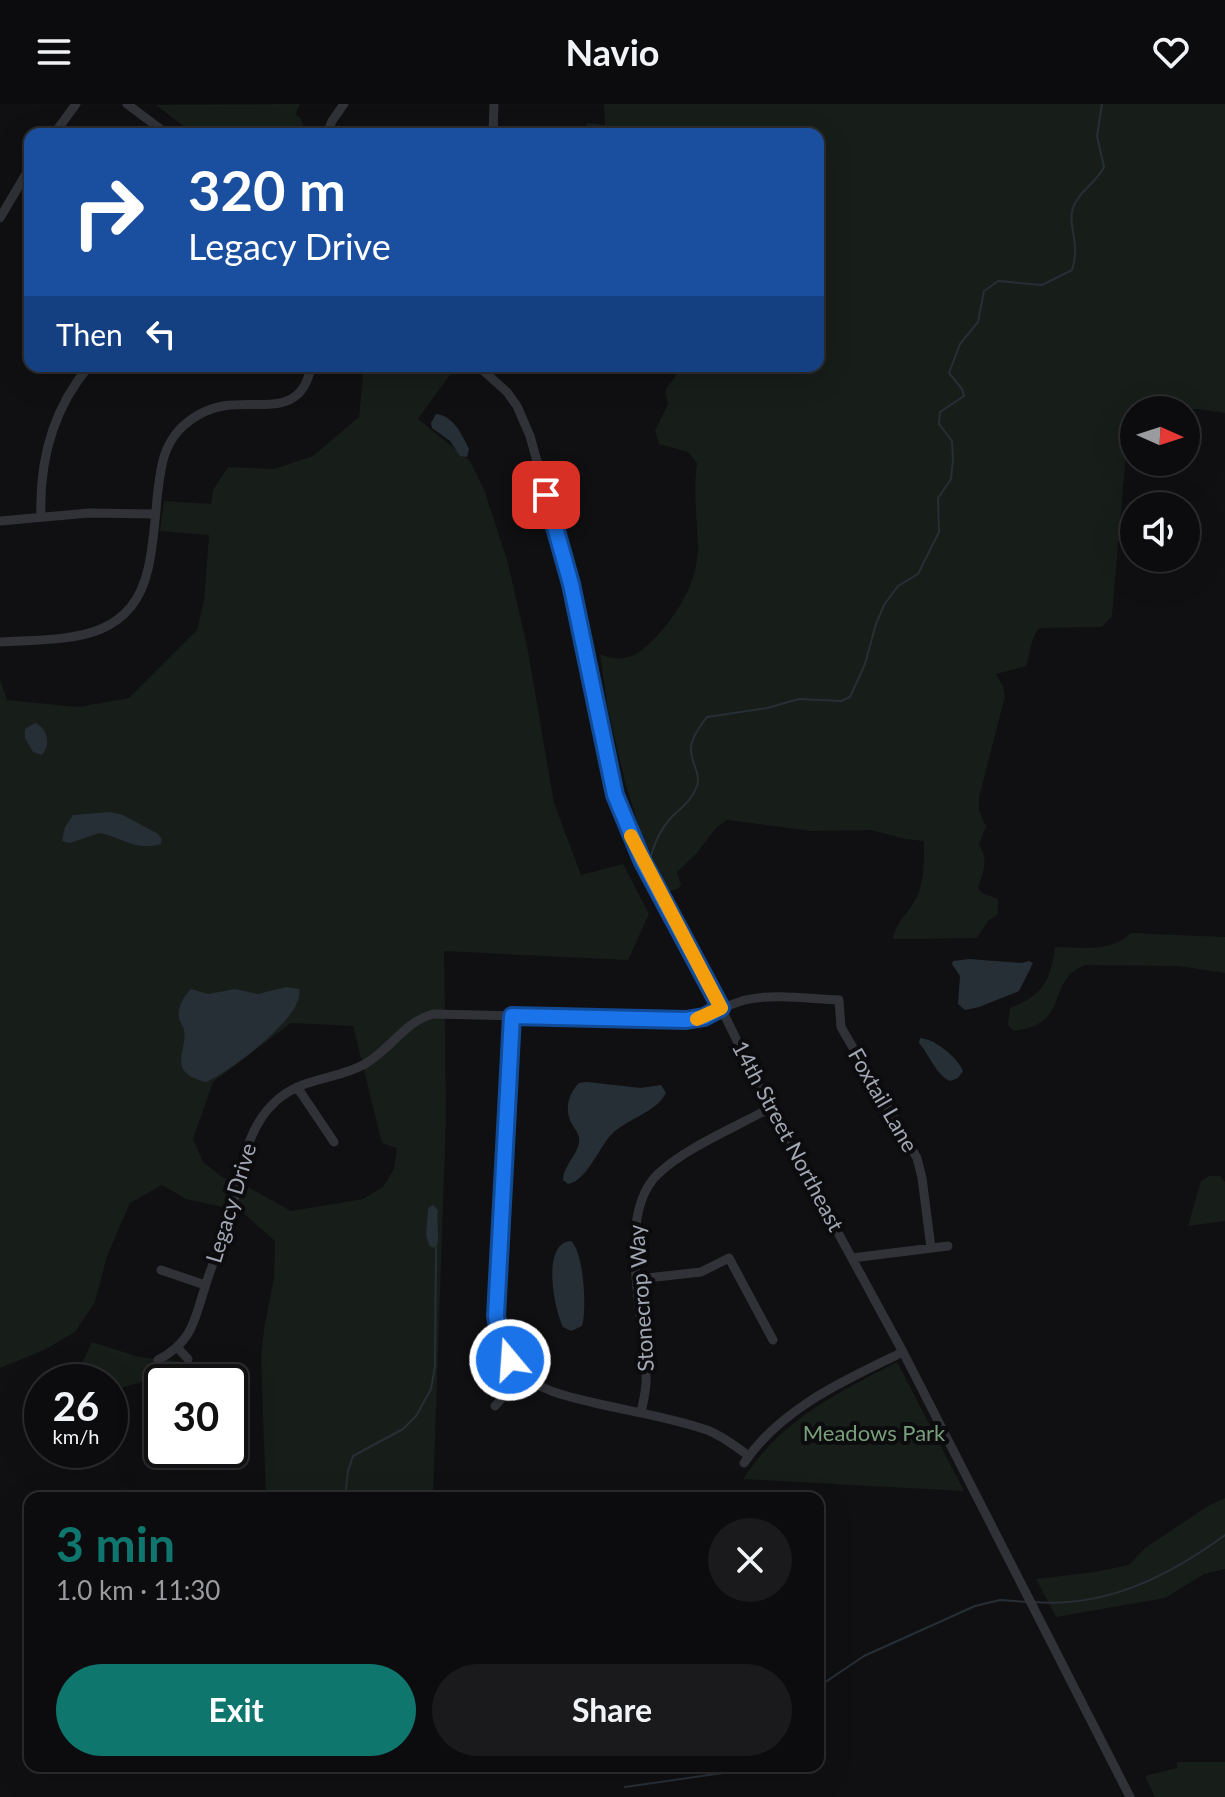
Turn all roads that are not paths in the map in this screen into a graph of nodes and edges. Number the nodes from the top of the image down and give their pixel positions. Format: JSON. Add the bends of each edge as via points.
{"nodes":[{"id":1,"x":76,"y":104,"type":"edge"},
{"id":2,"x":127,"y":104,"type":"edge"},
{"id":3,"x":344,"y":104,"type":"edge"},
{"id":4,"x":494,"y":104,"type":"edge"},
{"id":5,"x":58,"y":128,"type":"edge"},
{"id":6,"x":159,"y":128,"type":"edge"},
{"id":7,"x":329,"y":128,"type":"edge"},
{"id":8,"x":493,"y":128,"type":"edge"},
{"id":9,"x":24,"y":177,"type":"edge"},
{"id":10,"x":0,"y":218,"type":"edge"},
{"id":11,"x":85,"y":372,"type":"edge"},
{"id":12,"x":309,"y":372,"type":"edge"},
{"id":13,"x":486,"y":372,"type":"edge"},
{"id":14,"x":155,"y":514,"type":"junction"},
{"id":15,"x":41,"y":517,"type":"junction"},
{"id":16,"x":0,"y":521,"type":"edge"},
{"id":17,"x":0,"y":642,"type":"edge"},
{"id":18,"x":839,"y":1000,"type":"joint"},
{"id":19,"x":721,"y":1008,"type":"junction"},
{"id":20,"x":512,"y":1016,"type":"junction"},
{"id":21,"x":297,"y":1087,"type":"junction"},
{"id":22,"x":770,"y":1108,"type":"junction"},
{"id":23,"x":334,"y":1142,"type":"dead end"},
{"id":24,"x":948,"y":1246,"type":"dead end"},
{"id":25,"x":931,"y":1248,"type":"junction"},
{"id":26,"x":852,"y":1258,"type":"junction"},
{"id":27,"x":161,"y":1270,"type":"dead end"},
{"id":28,"x":638,"y":1279,"type":"junction"},
{"id":29,"x":205,"y":1285,"type":"junction"},
{"id":30,"x":773,"y":1340,"type":"dead end"},
{"id":31,"x":178,"y":1348,"type":"junction"},
{"id":32,"x":903,"y":1352,"type":"junction"},
{"id":33,"x":188,"y":1359,"type":"dead end"},
{"id":34,"x":158,"y":1360,"type":"dead end"},
{"id":35,"x":523,"y":1375,"type":"junction"},
{"id":36,"x":495,"y":1406,"type":"dead end"},
{"id":37,"x":641,"y":1413,"type":"junction"},
{"id":38,"x":1130,"y":1797,"type":"edge"}],
"edges":[{"from":1,"to":5,"type":"street"},
{"from":2,"to":6,"type":"street"},
{"from":3,"to":7,"type":"street"},
{"from":4,"to":8,"type":"street"},
{"from":9,"to":10,"type":"street"},
{"from":11,"to":15,"type":"street","via":[[49,437]]},
{"from":12,"to":14,"type":"street","via":[[304,388],[285,402],[218,407],[180,430],[164,453]]},
{"from":13,"to":19,"type":"street","name":"14th Street Northeast","via":[[517,406],[530,436],[571,584],[615,795],[642,860]]},
{"from":14,"to":15,"type":"street"},
{"from":14,"to":17,"type":"street","via":[[145,582],[126,614],[84,635]]},
{"from":15,"to":16,"type":"street"},
{"from":18,"to":19,"type":"street","name":"Legacy Drive","via":[[763,998]]},
{"from":18,"to":25,"type":"street","name":"Foxtail Lane","via":[[841,1027],[917,1158]]},
{"from":19,"to":20,"type":"street","name":"Legacy Drive","via":[[686,1020]]},
{"from":19,"to":22,"type":"street","name":"14th Street Northeast"},
{"from":20,"to":21,"type":"street","name":"Legacy Drive","via":[[424,1016],[371,1061]]},
{"from":20,"to":35,"type":"street","via":[[496,1316],[505,1351]]},
{"from":21,"to":23,"type":"street"},
{"from":21,"to":29,"type":"street","name":"Legacy Drive","via":[[275,1102],[253,1131]]},
{"from":22,"to":26,"type":"street","name":"14th Street Northeast"},
{"from":22,"to":28,"type":"street","name":"Stonecrop Way","via":[[672,1162],[652,1179],[636,1212]]},
{"from":24,"to":25,"type":"street"},
{"from":25,"to":26,"type":"street"},
{"from":26,"to":32,"type":"street","name":"14th Street Northeast"},
{"from":27,"to":29,"type":"street"},
{"from":28,"to":30,"type":"street","via":[[701,1272],[729,1258]]},
{"from":28,"to":37,"type":"street","name":"Stonecrop Way","via":[[646,1374]]},
{"from":29,"to":31,"type":"street","name":"Legacy Drive","via":[[195,1322]]},
{"from":31,"to":33,"type":"street"},
{"from":31,"to":34,"type":"street","name":"Legacy Drive"},
{"from":32,"to":37,"type":"street","via":[[785,1418],[746,1460],[708,1431]]},
{"from":32,"to":38,"type":"street","name":"14th Street Northeast"},
{"from":35,"to":36,"type":"street"},
{"from":35,"to":37,"type":"street","via":[[547,1391]]}]}
